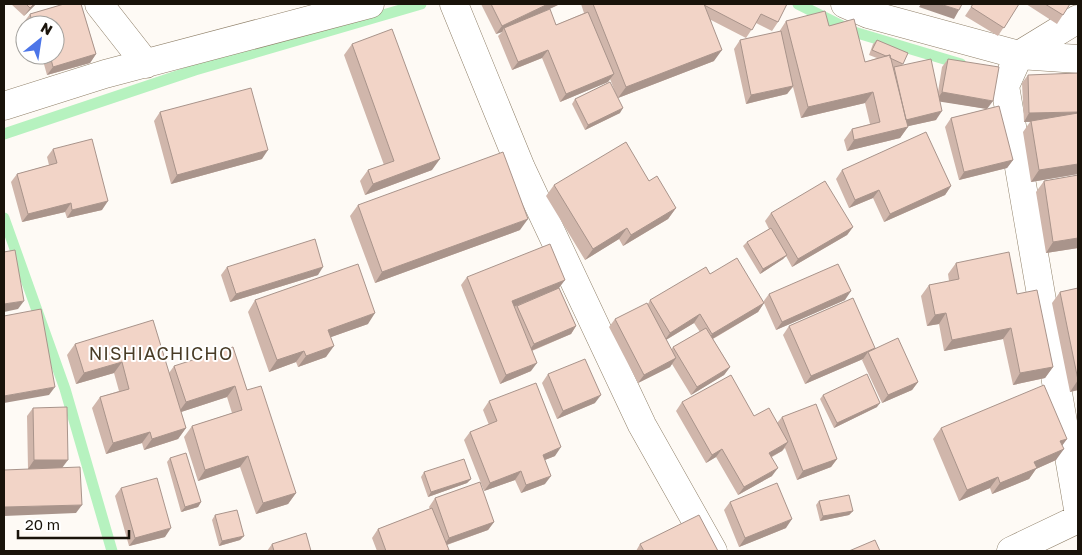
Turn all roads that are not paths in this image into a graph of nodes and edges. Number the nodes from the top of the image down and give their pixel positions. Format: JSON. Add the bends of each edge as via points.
{"nodes":[{"id":1,"x":99,"y":4,"type":"edge"},
{"id":2,"x":370,"y":4,"type":"edge"},
{"id":3,"x":454,"y":4,"type":"edge"},
{"id":4,"x":845,"y":4,"type":"edge"},
{"id":5,"x":1078,"y":19,"type":"edge"},
{"id":6,"x":1019,"y":55,"type":"junction"},
{"id":7,"x":1078,"y":60,"type":"edge"},
{"id":8,"x":146,"y":64,"type":"junction"},
{"id":9,"x":4,"y":106,"type":"edge"},
{"id":10,"x":1078,"y":510,"type":"edge"},
{"id":11,"x":1078,"y":519,"type":"edge"},
{"id":12,"x":713,"y":551,"type":"edge"},
{"id":13,"x":1011,"y":551,"type":"edge"}],
"edges":[{"from":1,"to":8,"type":"street"},
{"from":2,"to":8,"type":"street"},
{"from":3,"to":12,"type":"street","via":[[525,177],[642,425]]},
{"from":4,"to":6,"type":"street","via":[[868,14]]},
{"from":5,"to":6,"type":"street"},
{"from":6,"to":7,"type":"street"},
{"from":6,"to":10,"type":"street","via":[[1006,86]]},
{"from":8,"to":9,"type":"street"},
{"from":11,"to":13,"type":"street"}]}
